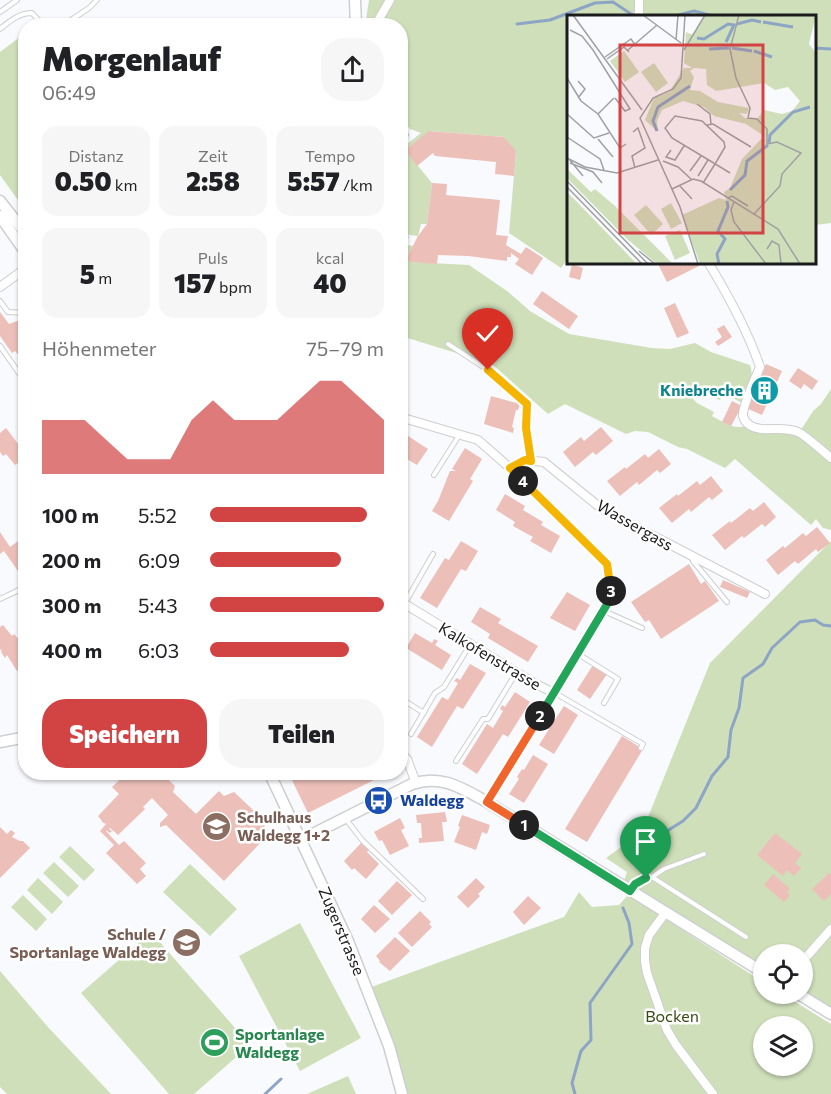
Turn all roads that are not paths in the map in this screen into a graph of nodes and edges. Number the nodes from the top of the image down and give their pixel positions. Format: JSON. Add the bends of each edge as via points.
{"nodes":[{"id":1,"x":17,"y":0,"type":"edge"},
{"id":2,"x":355,"y":0,"type":"edge"},
{"id":3,"x":390,"y":0,"type":"edge"},
{"id":4,"x":94,"y":1,"type":"edge"},
{"id":5,"x":0,"y":12,"type":"edge"},
{"id":6,"x":37,"y":18,"type":"edge"},
{"id":7,"x":75,"y":18,"type":"edge"},
{"id":8,"x":356,"y":18,"type":"edge"},
{"id":9,"x":380,"y":18,"type":"edge"},
{"id":10,"x":0,"y":29,"type":"edge"},
{"id":11,"x":0,"y":201,"type":"edge"},
{"id":12,"x":0,"y":216,"type":"edge"},
{"id":13,"x":18,"y":224,"type":"edge"},
{"id":14,"x":18,"y":241,"type":"edge"},
{"id":15,"x":709,"y":264,"type":"edge"},
{"id":16,"x":18,"y":274,"type":"edge"},
{"id":17,"x":0,"y":287,"type":"edge"},
{"id":18,"x":0,"y":301,"type":"edge"},
{"id":19,"x":18,"y":313,"type":"edge"},
{"id":20,"x":448,"y":344,"type":"dead end"},
{"id":21,"x":0,"y":346,"type":"edge"},
{"id":22,"x":18,"y":372,"type":"edge"},
{"id":23,"x":408,"y":419,"type":"edge"},
{"id":24,"x":460,"y":434,"type":"junction"},
{"id":25,"x":831,"y":458,"type":"edge"},
{"id":26,"x":531,"y":461,"type":"junction"},
{"id":27,"x":510,"y":468,"type":"junction"},
{"id":28,"x":434,"y":475,"type":"dead end"},
{"id":29,"x":433,"y":554,"type":"dead end"},
{"id":30,"x":693,"y":558,"type":"junction"},
{"id":31,"x":18,"y":590,"type":"edge"},
{"id":32,"x":408,"y":593,"type":"edge"},
{"id":33,"x":765,"y":594,"type":"dead end"},
{"id":34,"x":0,"y":599,"type":"edge"},
{"id":35,"x":728,"y":602,"type":"dead end"},
{"id":36,"x":408,"y":606,"type":"edge"},
{"id":37,"x":603,"y":610,"type":"junction"},
{"id":38,"x":642,"y":628,"type":"dead end"},
{"id":39,"x":470,"y":644,"type":"junction"},
{"id":40,"x":578,"y":653,"type":"junction"},
{"id":41,"x":516,"y":672,"type":"junction"},
{"id":42,"x":554,"y":693,"type":"junction"},
{"id":43,"x":408,"y":703,"type":"edge"},
{"id":44,"x":604,"y":703,"type":"dead end"},
{"id":45,"x":424,"y":713,"type":"junction"},
{"id":46,"x":411,"y":734,"type":"dead end"},
{"id":47,"x":18,"y":738,"type":"edge"},
{"id":48,"x":0,"y":741,"type":"edge"},
{"id":49,"x":642,"y":746,"type":"dead end"},
{"id":50,"x":456,"y":761,"type":"dead end"},
{"id":51,"x":408,"y":762,"type":"edge"},
{"id":52,"x":273,"y":780,"type":"edge"},
{"id":53,"x":416,"y":783,"type":"junction"},
{"id":54,"x":487,"y":802,"type":"junction"},
{"id":55,"x":345,"y":818,"type":"junction"},
{"id":56,"x":301,"y":840,"type":"junction"},
{"id":57,"x":704,"y":854,"type":"dead end"},
{"id":58,"x":652,"y":877,"type":"junction"},
{"id":59,"x":630,"y":891,"type":"junction"},
{"id":60,"x":423,"y":899,"type":"dead end"},
{"id":61,"x":666,"y":912,"type":"junction"},
{"id":62,"x":831,"y":929,"type":"edge"},
{"id":63,"x":746,"y":937,"type":"dead end"},
{"id":64,"x":813,"y":949,"type":"edge"},
{"id":65,"x":753,"y":966,"type":"edge"},
{"id":66,"x":813,"y":1003,"type":"edge"},
{"id":67,"x":831,"y":1014,"type":"edge"},
{"id":68,"x":402,"y":1094,"type":"edge"},
{"id":69,"x":712,"y":1094,"type":"edge"}],
"edges":[{"from":1,"to":5,"type":"lane"},
{"from":2,"to":8,"type":"street"},
{"from":3,"to":9,"type":"street"},
{"from":4,"to":7,"type":"lane"},
{"from":6,"to":10,"type":"lane","via":[[25,13]]},
{"from":11,"to":13,"type":"street"},
{"from":12,"to":14,"type":"street"},
{"from":15,"to":25,"type":"street","via":[[760,367],[745,406],[743,416],[747,423],[753,428],[781,428],[799,433]]},
{"from":16,"to":17,"type":"street"},
{"from":18,"to":19,"type":"lane","via":[[8,312]]},
{"from":20,"to":26,"type":"lane","via":[[488,370],[527,404]]},
{"from":21,"to":22,"type":"lane"},
{"from":23,"to":24,"type":"street"},
{"from":24,"to":27,"type":"street","via":[[478,440]]},
{"from":24,"to":28,"type":"lane"},
{"from":26,"to":27,"type":"street"},
{"from":26,"to":30,"type":"street","name":"Wassergass","via":[[544,462],[602,509]]},
{"from":27,"to":37,"type":"street","via":[[607,564],[612,596]]},
{"from":29,"to":32,"type":"lane"},
{"from":30,"to":33,"type":"street","name":"Wassergass"},
{"from":30,"to":35,"type":"lane"},
{"from":31,"to":34,"type":"lane"},
{"from":36,"to":39,"type":"street","name":"Kalkofenstrasse"},
{"from":37,"to":38,"type":"lane"},
{"from":37,"to":40,"type":"street"},
{"from":39,"to":41,"type":"street","name":"Kalkofenstrasse"},
{"from":39,"to":45,"type":"lane"},
{"from":40,"to":42,"type":"street"},
{"from":40,"to":44,"type":"lane","via":[[618,679]]},
{"from":41,"to":42,"type":"street","name":"Kalkofenstrasse"},
{"from":41,"to":50,"type":"lane","via":[[488,719],[483,719]]},
{"from":42,"to":49,"type":"lane","name":"Kalkofenstrasse"},
{"from":42,"to":54,"type":"street"},
{"from":43,"to":45,"type":"lane"},
{"from":45,"to":46,"type":"lane"},
{"from":47,"to":48,"type":"street"},
{"from":51,"to":53,"type":"street"},
{"from":52,"to":56,"type":"street","name":"Zugerstrasse"},
{"from":53,"to":54,"type":"street","via":[[443,781]]},
{"from":53,"to":55,"type":"street"},
{"from":54,"to":59,"type":"street"},
{"from":55,"to":56,"type":"street"},
{"from":55,"to":60,"type":"lane","via":[[362,840]]},
{"from":56,"to":68,"type":"street","name":"Zugerstrasse","via":[[348,941],[389,1046]]},
{"from":57,"to":58,"type":"lane","via":[[664,868]]},
{"from":58,"to":59,"type":"lane","via":[[635,884]]},
{"from":58,"to":63,"type":"lane"},
{"from":59,"to":61,"type":"street"},
{"from":61,"to":65,"type":"street"},
{"from":61,"to":69,"type":"street","via":[[649,935],[645,948],[647,973],[667,1030]]},
{"from":62,"to":64,"type":"street"},
{"from":66,"to":67,"type":"street"}]}
